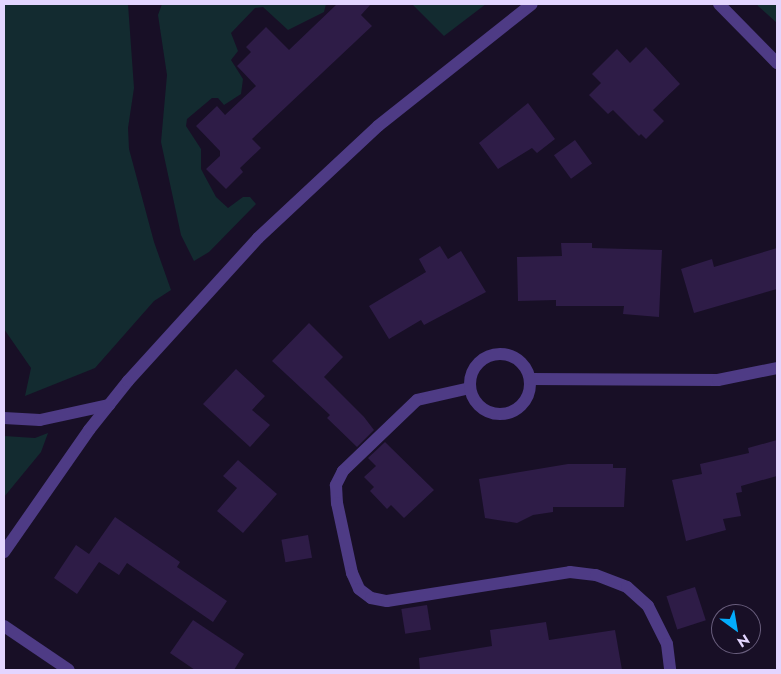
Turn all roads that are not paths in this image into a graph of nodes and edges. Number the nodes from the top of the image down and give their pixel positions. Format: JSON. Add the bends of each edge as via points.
{"nodes":[{"id":1,"x":532,"y":4,"type":"edge"},
{"id":2,"x":720,"y":4,"type":"edge"},
{"id":3,"x":777,"y":63,"type":"edge"},
{"id":4,"x":777,"y":368,"type":"edge"},
{"id":5,"x":530,"y":379,"type":"junction"},
{"id":6,"x":470,"y":388,"type":"junction"},
{"id":7,"x":109,"y":405,"type":"junction"},
{"id":8,"x":4,"y":418,"type":"edge"},
{"id":9,"x":4,"y":552,"type":"edge"},
{"id":10,"x":4,"y":626,"type":"edge"},
{"id":11,"x":69,"y":670,"type":"edge"},
{"id":12,"x":670,"y":670,"type":"edge"}],
"edges":[{"from":1,"to":7,"type":"street","via":[[439,75],[323,175],[216,282]]},
{"from":2,"to":3,"type":"street"},
{"from":4,"to":5,"type":"street","via":[[718,380]]},
{"from":5,"to":6,"type":"street","via":[[520,361],[511,355],[496,354],[481,360],[474,368]]},
{"from":5,"to":6,"type":"street","via":[[527,398],[521,406],[504,414],[494,414],[478,405]]},
{"from":6,"to":12,"type":"street","via":[[417,400],[344,471],[336,485],[352,573],[359,589],[372,598],[387,601],[550,575],[596,575],[627,586],[648,606],[667,644]]},
{"from":7,"to":8,"type":"street","via":[[40,420]]},
{"from":7,"to":9,"type":"street"},
{"from":10,"to":11,"type":"street"}]}
